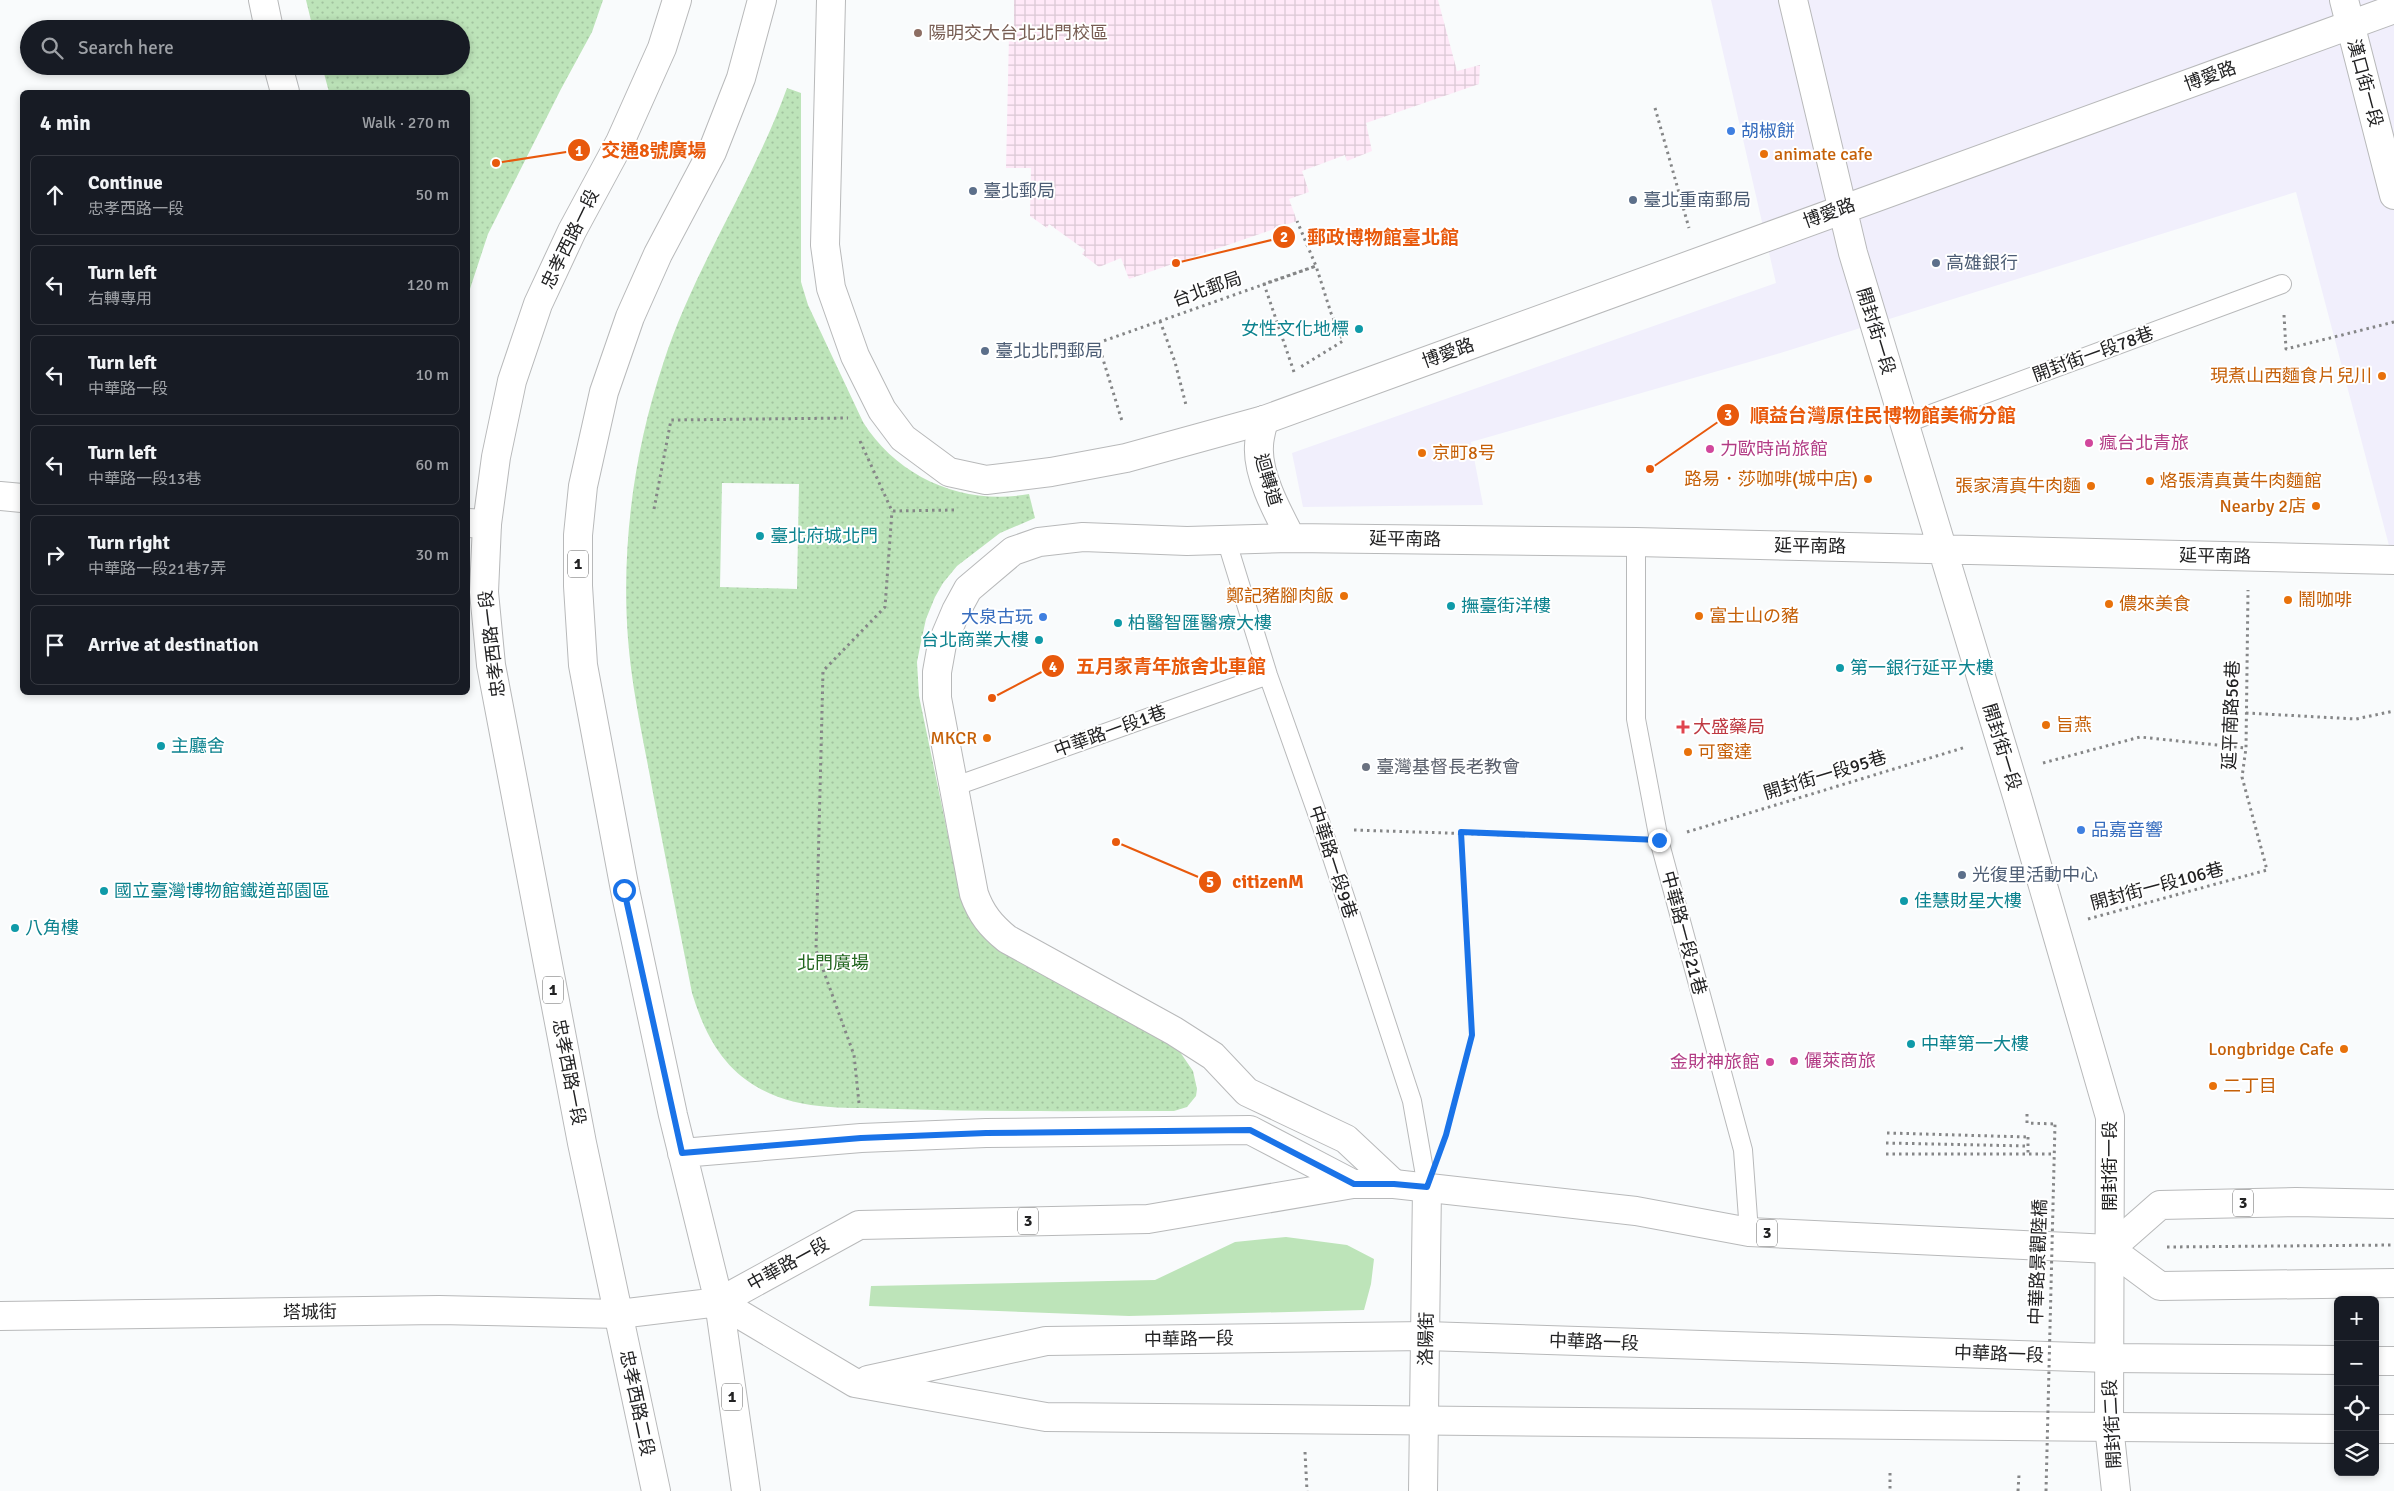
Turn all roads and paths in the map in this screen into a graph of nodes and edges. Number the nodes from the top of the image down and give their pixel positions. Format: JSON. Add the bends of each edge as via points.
{"nodes":[{"id":1,"x":263,"y":0,"type":"edge"},
{"id":2,"x":677,"y":0,"type":"edge"},
{"id":3,"x":762,"y":0,"type":"edge"},
{"id":4,"x":830,"y":0,"type":"edge"},
{"id":5,"x":1792,"y":0,"type":"edge"},
{"id":6,"x":2394,"y":9,"type":"edge"},
{"id":7,"x":2347,"y":13,"type":"edge"},
{"id":8,"x":268,"y":20,"type":"edge"},
{"id":9,"x":280,"y":75,"type":"edge"},
{"id":10,"x":284,"y":90,"type":"edge"},
{"id":11,"x":1655,"y":108,"type":"dead end"},
{"id":12,"x":2394,"y":194,"type":"edge"},
{"id":13,"x":1842,"y":208,"type":"junction"},
{"id":14,"x":1297,"y":221,"type":"dead end"},
{"id":15,"x":1700,"y":262,"type":"junction"},
{"id":16,"x":1316,"y":266,"type":"junction"},
{"id":17,"x":1264,"y":284,"type":"junction"},
{"id":18,"x":2282,"y":284,"type":"joint"},
{"id":19,"x":1160,"y":321,"type":"junction"},
{"id":20,"x":2394,"y":322,"type":"edge"},
{"id":21,"x":1098,"y":343,"type":"junction"},
{"id":22,"x":1031,"y":346,"type":"dead end"},
{"id":23,"x":1178,"y":407,"type":"dead end"},
{"id":24,"x":1132,"y":419,"type":"dead end"},
{"id":25,"x":1264,"y":420,"type":"junction"},
{"id":26,"x":1904,"y":424,"type":"junction"},
{"id":27,"x":0,"y":496,"type":"edge"},
{"id":28,"x":20,"y":498,"type":"edge"},
{"id":29,"x":892,"y":511,"type":"dead end"},
{"id":30,"x":477,"y":524,"type":"edge"},
{"id":31,"x":1291,"y":538,"type":"junction"},
{"id":32,"x":1226,"y":539,"type":"junction"},
{"id":33,"x":1636,"y":542,"type":"junction"},
{"id":34,"x":1943,"y":550,"type":"junction"},
{"id":35,"x":2248,"y":557,"type":"junction"},
{"id":36,"x":2394,"y":560,"type":"edge"},
{"id":37,"x":1268,"y":675,"type":"junction"},
{"id":38,"x":2394,"y":710,"type":"edge"},
{"id":39,"x":2246,"y":713,"type":"junction"},
{"id":40,"x":1999,"y":737,"type":"junction"},
{"id":41,"x":2246,"y":748,"type":"junction"},
{"id":42,"x":2009,"y":773,"type":"junction"},
{"id":43,"x":953,"y":787,"type":"junction"},
{"id":44,"x":1323,"y":830,"type":"junction"},
{"id":45,"x":1461,"y":832,"type":"junction"},
{"id":46,"x":1659,"y":840,"type":"junction"},
{"id":47,"x":2267,"y":870,"type":"joint"},
{"id":48,"x":2055,"y":928,"type":"junction"},
{"id":49,"x":860,"y":1109,"type":"dead end"},
{"id":50,"x":2027,"y":1114,"type":"dead end"},
{"id":51,"x":1887,"y":1133,"type":"dead end"},
{"id":52,"x":1446,"y":1135,"type":"dead end"},
{"id":53,"x":1886,"y":1143,"type":"dead end"},
{"id":54,"x":2028,"y":1146,"type":"junction"},
{"id":55,"x":682,"y":1153,"type":"junction"},
{"id":56,"x":1886,"y":1154,"type":"dead end"},
{"id":57,"x":2028,"y":1154,"type":"junction"},
{"id":58,"x":2055,"y":1154,"type":"junction"},
{"id":59,"x":1354,"y":1184,"type":"junction"},
{"id":60,"x":1394,"y":1184,"type":"junction"},
{"id":61,"x":1427,"y":1187,"type":"junction"},
{"id":62,"x":2394,"y":1204,"type":"edge"},
{"id":63,"x":1749,"y":1232,"type":"junction"},
{"id":64,"x":2394,"y":1245,"type":"edge"},
{"id":65,"x":2160,"y":1247,"type":"dead end"},
{"id":66,"x":2110,"y":1249,"type":"junction"},
{"id":67,"x":2394,"y":1284,"type":"edge"},
{"id":68,"x":719,"y":1302,"type":"junction"},
{"id":69,"x":619,"y":1314,"type":"junction"},
{"id":70,"x":0,"y":1316,"type":"edge"},
{"id":71,"x":1426,"y":1336,"type":"junction"},
{"id":72,"x":2109,"y":1358,"type":"junction"},
{"id":73,"x":2334,"y":1360,"type":"edge"},
{"id":74,"x":2379,"y":1361,"type":"edge"},
{"id":75,"x":2394,"y":1361,"type":"edge"},
{"id":76,"x":855,"y":1383,"type":"junction"},
{"id":77,"x":1425,"y":1419,"type":"junction"},
{"id":78,"x":2109,"y":1426,"type":"junction"},
{"id":79,"x":2334,"y":1429,"type":"edge"},
{"id":80,"x":2379,"y":1429,"type":"edge"},
{"id":81,"x":2394,"y":1429,"type":"edge"},
{"id":82,"x":1890,"y":1473,"type":"dead end"},
{"id":83,"x":2019,"y":1475,"type":"dead end"},
{"id":84,"x":656,"y":1491,"type":"edge"},
{"id":85,"x":746,"y":1491,"type":"edge"},
{"id":86,"x":1423,"y":1491,"type":"edge"},
{"id":87,"x":1890,"y":1491,"type":"edge"},
{"id":88,"x":2018,"y":1491,"type":"edge"},
{"id":89,"x":2046,"y":1491,"type":"edge"},
{"id":90,"x":2116,"y":1491,"type":"edge"}],
"edges":[{"from":1,"to":8,"type":"main road"},
{"from":2,"to":30,"type":"main road","name":"忠孝西路一段","number":"1","via":[[662,48],[620,142],[572,230],[538,304],[512,381],[496,457]]},
{"from":3,"to":55,"type":"main road","number":"1","via":[[741,78],[712,152],[658,254],[604,392],[583,486],[578,534],[583,665],[624,890]]},
{"from":4,"to":25,"type":"main road","name":"博愛路","via":[[825,245],[830,288],[855,356],[882,410],[903,438],[949,472],[986,480],[1126,458]]},
{"from":5,"to":13,"type":"main road","name":"開封街一段"},
{"from":6,"to":7,"type":"main road","name":"博愛路"},
{"from":7,"to":12,"type":"main road","name":"漢口街一段"},
{"from":7,"to":13,"type":"main road","name":"博愛路"},
{"from":9,"to":10,"type":"main road"},
{"from":11,"to":15,"type":"path"},
{"from":13,"to":15,"type":"main road","name":"博愛路"},
{"from":13,"to":26,"type":"main road","name":"開封街一段"},
{"from":14,"to":16,"type":"path","name":"台北郵局"},
{"from":15,"to":25,"type":"main road","name":"博愛路"},
{"from":16,"to":17,"type":"path","name":"台北郵局"},
{"from":16,"to":17,"type":"path","name":"台北郵局","via":[[1343,341],[1294,372]]},
{"from":17,"to":19,"type":"path","name":"台北郵局"},
{"from":18,"to":20,"type":"path","via":[[2286,348]]},
{"from":18,"to":26,"type":"lane","name":"開封街一段78巷"},
{"from":19,"to":21,"type":"path","name":"台北郵局"},
{"from":19,"to":23,"type":"path","name":"台北郵局","via":[[1187,404]]},
{"from":21,"to":22,"type":"path","name":"台北郵局","via":[[1058,357]]},
{"from":21,"to":24,"type":"path","via":[[1122,421]]},
{"from":25,"to":31,"type":"main road","name":"迴轉道","via":[[1258,448],[1264,479]]},
{"from":26,"to":34,"type":"main road","name":"開封街一段"},
{"from":27,"to":28,"type":"main road"},
{"from":29,"to":49,"type":"path","via":[[885,607],[823,671],[816,950],[854,1056]]},
{"from":30,"to":69,"type":"main road","name":"忠孝西路一段","number":"1","via":[[491,665],[582,1143]]},
{"from":31,"to":32,"type":"main road","name":"延平南路"},
{"from":31,"to":33,"type":"main road","name":"延平南路"},
{"from":32,"to":37,"type":"lane","name":"中華路一段9巷"},
{"from":32,"to":43,"type":"main road","name":"延平南路","via":[[1187,541],[1083,537],[1039,542],[1013,551],[968,589],[942,644],[937,672],[937,698]]},
{"from":33,"to":34,"type":"main road","name":"延平南路"},
{"from":33,"to":46,"type":"lane","name":"中華路一段21巷","via":[[1636,719]]},
{"from":34,"to":35,"type":"main road","name":"延平南路"},
{"from":34,"to":40,"type":"main road","name":"開封街一段"},
{"from":35,"to":36,"type":"main road","name":"延平南路"},
{"from":35,"to":39,"type":"path","name":"延平南路56巷"},
{"from":37,"to":43,"type":"lane","name":"中華路一段1巷"},
{"from":37,"to":44,"type":"lane","name":"中華路一段9巷"},
{"from":38,"to":39,"type":"path","via":[[2356,719]]},
{"from":39,"to":41,"type":"path","name":"延平南路56巷"},
{"from":40,"to":42,"type":"main road","name":"開封街一段"},
{"from":40,"to":46,"type":"path","name":"開封街一段95巷"},
{"from":41,"to":42,"type":"path","via":[[2140,737]]},
{"from":41,"to":47,"type":"path","name":"延平南路56巷","via":[[2242,777]]},
{"from":42,"to":48,"type":"main road","name":"開封街一段"},
{"from":43,"to":60,"type":"main road","name":"延平南路","via":[[974,894],[980,911],[991,926],[1213,1056],[1247,1092],[1346,1139]]},
{"from":44,"to":45,"type":"path","name":"開封街一段95巷"},
{"from":44,"to":61,"type":"lane","name":"中華路一段9巷","via":[[1412,1101]]},
{"from":45,"to":46,"type":"path","name":"開封街一段95巷"},
{"from":45,"to":52,"type":"path","via":[[1472,1035]]},
{"from":46,"to":63,"type":"lane","name":"中華路一段21巷","via":[[1743,1150]]},
{"from":47,"to":48,"type":"path","name":"開封街一段106巷"},
{"from":48,"to":66,"type":"main road","name":"開封街一段","via":[[2110,1117]]},
{"from":50,"to":58,"type":"path","name":"中華路景觀陸橋","bridge":true,"via":[[2027,1123],[2055,1124]]},
{"from":51,"to":54,"type":"path","bridge":true,"via":[[2028,1137]]},
{"from":53,"to":54,"type":"path"},
{"from":54,"to":57,"type":"path","bridge":true},
{"from":55,"to":59,"type":"main road","via":[[861,1138],[1250,1130]]},
{"from":55,"to":68,"type":"main road","number":"1"},
{"from":56,"to":57,"type":"path"},
{"from":57,"to":58,"type":"path"},
{"from":58,"to":89,"type":"path","name":"中華路景觀陸橋","bridge":true},
{"from":59,"to":60,"type":"main road","name":"中華路一段","number":"3"},
{"from":59,"to":68,"type":"main road","name":"中華路一段","number":"3","via":[[1148,1219],[860,1225]]},
{"from":60,"to":61,"type":"main road","name":"中華路一段","number":"3"},
{"from":61,"to":63,"type":"main road","name":"中華路一段","number":"3","via":[[1636,1211]]},
{"from":61,"to":71,"type":"main road","name":"洛陽街"},
{"from":62,"to":66,"type":"main road","number":"3","via":[[2160,1204]]},
{"from":63,"to":66,"type":"main road","name":"中華路一段","number":"3"},
{"from":64,"to":65,"type":"path"},
{"from":66,"to":67,"type":"main road","via":[[2160,1286]]},
{"from":66,"to":72,"type":"main road","name":"開封街一段"},
{"from":68,"to":69,"type":"main road","name":"中華路一段","number":"3"},
{"from":68,"to":76,"type":"main road","name":"中華路一段"},
{"from":68,"to":85,"type":"main road","number":"1"},
{"from":69,"to":70,"type":"main road","name":"塔城街","via":[[430,1310]]},
{"from":69,"to":84,"type":"main road","name":"忠孝西路二段","number":"1"},
{"from":71,"to":72,"type":"main road","name":"中華路一段"},
{"from":71,"to":76,"type":"main road","name":"中華路一段","via":[[1046,1341]]},
{"from":71,"to":77,"type":"main road","name":"洛陽街"},
{"from":72,"to":73,"type":"main road","name":"中華路一段"},
{"from":72,"to":78,"type":"main road","name":"開封街二段"},
{"from":74,"to":75,"type":"main road"},
{"from":76,"to":77,"type":"main road","name":"中華路一段","via":[[1046,1417]]},
{"from":77,"to":78,"type":"main road","name":"中華路一段"},
{"from":77,"to":86,"type":"main road","name":"洛陽街"},
{"from":78,"to":79,"type":"main road","name":"中華路一段"},
{"from":78,"to":90,"type":"main road","name":"開封街二段"},
{"from":80,"to":81,"type":"main road"},
{"from":82,"to":87,"type":"path"},
{"from":83,"to":88,"type":"path"}]}
